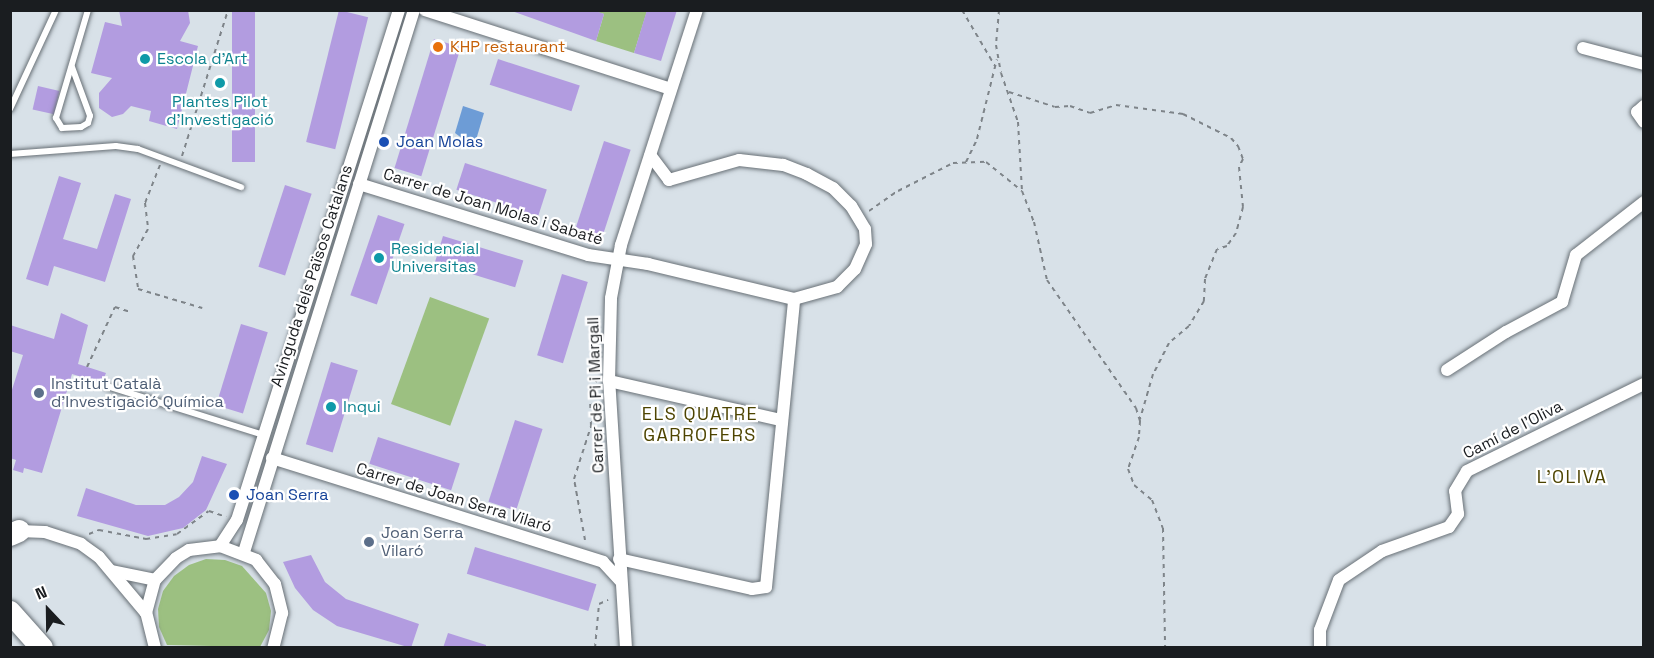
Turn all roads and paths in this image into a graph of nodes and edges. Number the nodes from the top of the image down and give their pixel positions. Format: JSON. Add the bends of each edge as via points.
{"nodes":[{"id":1,"x":56,"y":10,"type":"edge"},
{"id":2,"x":88,"y":10,"type":"edge"},
{"id":3,"x":228,"y":10,"type":"edge"},
{"id":4,"x":399,"y":10,"type":"edge"},
{"id":5,"x":414,"y":10,"type":"edge"},
{"id":6,"x":425,"y":10,"type":"edge"},
{"id":7,"x":697,"y":10,"type":"edge"},
{"id":8,"x":962,"y":10,"type":"edge"},
{"id":9,"x":999,"y":10,"type":"edge"},
{"id":10,"x":1582,"y":48,"type":"dead end"},
{"id":11,"x":998,"y":56,"type":"junction"},
{"id":12,"x":1644,"y":64,"type":"edge"},
{"id":13,"x":995,"y":66,"type":"junction"},
{"id":14,"x":72,"y":67,"type":"junction"},
{"id":15,"x":671,"y":89,"type":"junction"},
{"id":16,"x":1009,"y":92,"type":"junction"},
{"id":17,"x":1644,"y":106,"type":"edge"},
{"id":18,"x":10,"y":109,"type":"edge"},
{"id":19,"x":1644,"y":122,"type":"edge"},
{"id":20,"x":10,"y":154,"type":"edge"},
{"id":21,"x":650,"y":155,"type":"junction"},
{"id":22,"x":162,"y":160,"type":"junction"},
{"id":23,"x":966,"y":162,"type":"junction"},
{"id":24,"x":179,"y":167,"type":"junction"},
{"id":25,"x":359,"y":184,"type":"junction"},
{"id":26,"x":241,"y":187,"type":"dead end"},
{"id":27,"x":1022,"y":191,"type":"junction"},
{"id":28,"x":1644,"y":202,"type":"edge"},
{"id":29,"x":858,"y":215,"type":"junction"},
{"id":30,"x":617,"y":261,"type":"junction"},
{"id":31,"x":794,"y":299,"type":"junction"},
{"id":32,"x":202,"y":308,"type":"dead end"},
{"id":33,"x":130,"y":312,"type":"dead end"},
{"id":34,"x":87,"y":367,"type":"dead end"},
{"id":35,"x":1447,"y":370,"type":"dead end"},
{"id":36,"x":594,"y":381,"type":"dead end"},
{"id":37,"x":609,"y":381,"type":"junction"},
{"id":38,"x":1644,"y":384,"type":"edge"},
{"id":39,"x":106,"y":386,"type":"dead end"},
{"id":40,"x":780,"y":420,"type":"junction"},
{"id":41,"x":1140,"y":421,"type":"junction"},
{"id":42,"x":263,"y":435,"type":"junction"},
{"id":43,"x":272,"y":458,"type":"junction"},
{"id":44,"x":237,"y":520,"type":"junction"},
{"id":45,"x":13,"y":532,"type":"edge"},
{"id":46,"x":84,"y":536,"type":"dead end"},
{"id":47,"x":585,"y":540,"type":"dead end"},
{"id":48,"x":220,"y":546,"type":"junction"},
{"id":49,"x":244,"y":552,"type":"junction"},
{"id":50,"x":619,"y":559,"type":"junction"},
{"id":51,"x":112,"y":571,"type":"junction"},
{"id":52,"x":155,"y":580,"type":"junction"},
{"id":53,"x":620,"y":580,"type":"junction"},
{"id":54,"x":608,"y":600,"type":"dead end"},
{"id":55,"x":10,"y":612,"type":"edge"},
{"id":56,"x":146,"y":613,"type":"junction"},
{"id":57,"x":10,"y":624,"type":"edge"},
{"id":58,"x":274,"y":645,"type":"edge"},
{"id":59,"x":31,"y":648,"type":"edge"},
{"id":60,"x":42,"y":648,"type":"edge"},
{"id":61,"x":155,"y":648,"type":"edge"},
{"id":62,"x":288,"y":648,"type":"edge"},
{"id":63,"x":596,"y":648,"type":"edge"},
{"id":64,"x":626,"y":648,"type":"edge"},
{"id":65,"x":1165,"y":648,"type":"edge"},
{"id":66,"x":1320,"y":648,"type":"edge"}],
"edges":[{"from":1,"to":18,"type":"lane"},
{"from":2,"to":14,"type":"lane"},
{"from":3,"to":24,"type":"path"},
{"from":4,"to":42,"type":"street","name":"Avinguda dels Països Catalans"},
{"from":5,"to":25,"type":"street","name":"Avinguda dels Països Catalans"},
{"from":6,"to":15,"type":"street"},
{"from":7,"to":15,"type":"street","name":"Carrer de Pi i Margall"},
{"from":8,"to":13,"type":"path"},
{"from":9,"to":11,"type":"path"},
{"from":10,"to":12,"type":"street"},
{"from":11,"to":13,"type":"path"},
{"from":11,"to":16,"type":"path"},
{"from":13,"to":23,"type":"path","via":[[977,139]]},
{"from":14,"to":14,"type":"lane","via":[[56,118],[62,128],[81,127],[90,116]]},
{"from":15,"to":21,"type":"street","name":"Carrer de Pi i Margall"},
{"from":16,"to":27,"type":"path","via":[[1018,122]]},
{"from":16,"to":41,"type":"path","via":[[1090,114],[1124,105],[1183,114],[1232,138],[1238,146],[1243,159],[1239,167],[1243,207],[1236,233],[1227,246],[1217,249],[1205,279],[1204,301],[1189,326],[1169,344],[1153,374]]},
{"from":17,"to":19,"type":"street","via":[[1637,112]]},
{"from":20,"to":22,"type":"lane","via":[[116,146],[138,149]]},
{"from":21,"to":29,"type":"street","via":[[669,180],[739,160],[783,165],[833,188]]},
{"from":21,"to":30,"type":"street","name":"Carrer de Pi i Margall"},
{"from":22,"to":24,"type":"lane"},
{"from":22,"to":32,"type":"path","via":[[145,203],[148,229],[133,256],[138,289]]},
{"from":23,"to":27,"type":"path","via":[[995,166]]},
{"from":23,"to":29,"type":"path","via":[[940,168],[898,191],[883,205]]},
{"from":24,"to":26,"type":"lane"},
{"from":25,"to":30,"type":"street","name":"Carrer de Joan Molas i Sabaté"},
{"from":25,"to":43,"type":"street","name":"Avinguda dels Països Catalans"},
{"from":27,"to":41,"type":"path","via":[[1034,222],[1047,280],[1136,408]]},
{"from":28,"to":35,"type":"street","via":[[1576,255],[1562,302]]},
{"from":29,"to":31,"type":"street","via":[[866,244],[855,269],[837,287]]},
{"from":30,"to":31,"type":"street","name":"Carrer de Joan Molas i Sabaté","via":[[648,264]]},
{"from":30,"to":37,"type":"street","name":"Carrer de Pi i Margall","via":[[608,325]]},
{"from":31,"to":40,"type":"street"},
{"from":33,"to":34,"type":"path","via":[[115,307]]},
{"from":36,"to":47,"type":"path","via":[[590,388],[591,426],[574,479]]},
{"from":37,"to":40,"type":"street"},
{"from":37,"to":50,"type":"street","name":"Carrer de Pi i Margall"},
{"from":38,"to":66,"type":"street","name":"Camí de l'Oliva","via":[[1467,471],[1455,491],[1459,508],[1455,523],[1434,535],[1382,551],[1339,580],[1320,630]]},
{"from":39,"to":42,"type":"lane"},
{"from":40,"to":50,"type":"street","via":[[766,587],[752,589]]},
{"from":41,"to":65,"type":"path","via":[[1128,469],[1134,485],[1152,500],[1162,528]]},
{"from":42,"to":44,"type":"street","name":"Avinguda dels Països Catalans"},
{"from":43,"to":49,"type":"street","name":"Avinguda dels Països Catalans"},
{"from":43,"to":53,"type":"street","name":"Carrer de Joan Serra Vilaró","via":[[603,562]]},
{"from":44,"to":46,"type":"path","via":[[209,511],[177,534],[146,539],[99,530]]},
{"from":44,"to":48,"type":"street","name":"Avinguda dels Països Catalans"},
{"from":45,"to":51,"type":"street","via":[[45,532],[81,544]]},
{"from":48,"to":49,"type":"street"},
{"from":48,"to":52,"type":"street","via":[[183,554]]},
{"from":49,"to":58,"type":"street","via":[[267,571],[278,591],[282,613]]},
{"from":50,"to":53,"type":"street","name":"Carrer de Pi i Margall"},
{"from":51,"to":52,"type":"street"},
{"from":51,"to":56,"type":"street"},
{"from":52,"to":56,"type":"street"},
{"from":53,"to":64,"type":"street","name":"Carrer de Pi i Margall"},
{"from":54,"to":63,"type":"path","via":[[599,604]]},
{"from":55,"to":60,"type":"highway"},
{"from":56,"to":61,"type":"street"},
{"from":57,"to":59,"type":"highway"},
{"from":58,"to":62,"type":"street"}]}
